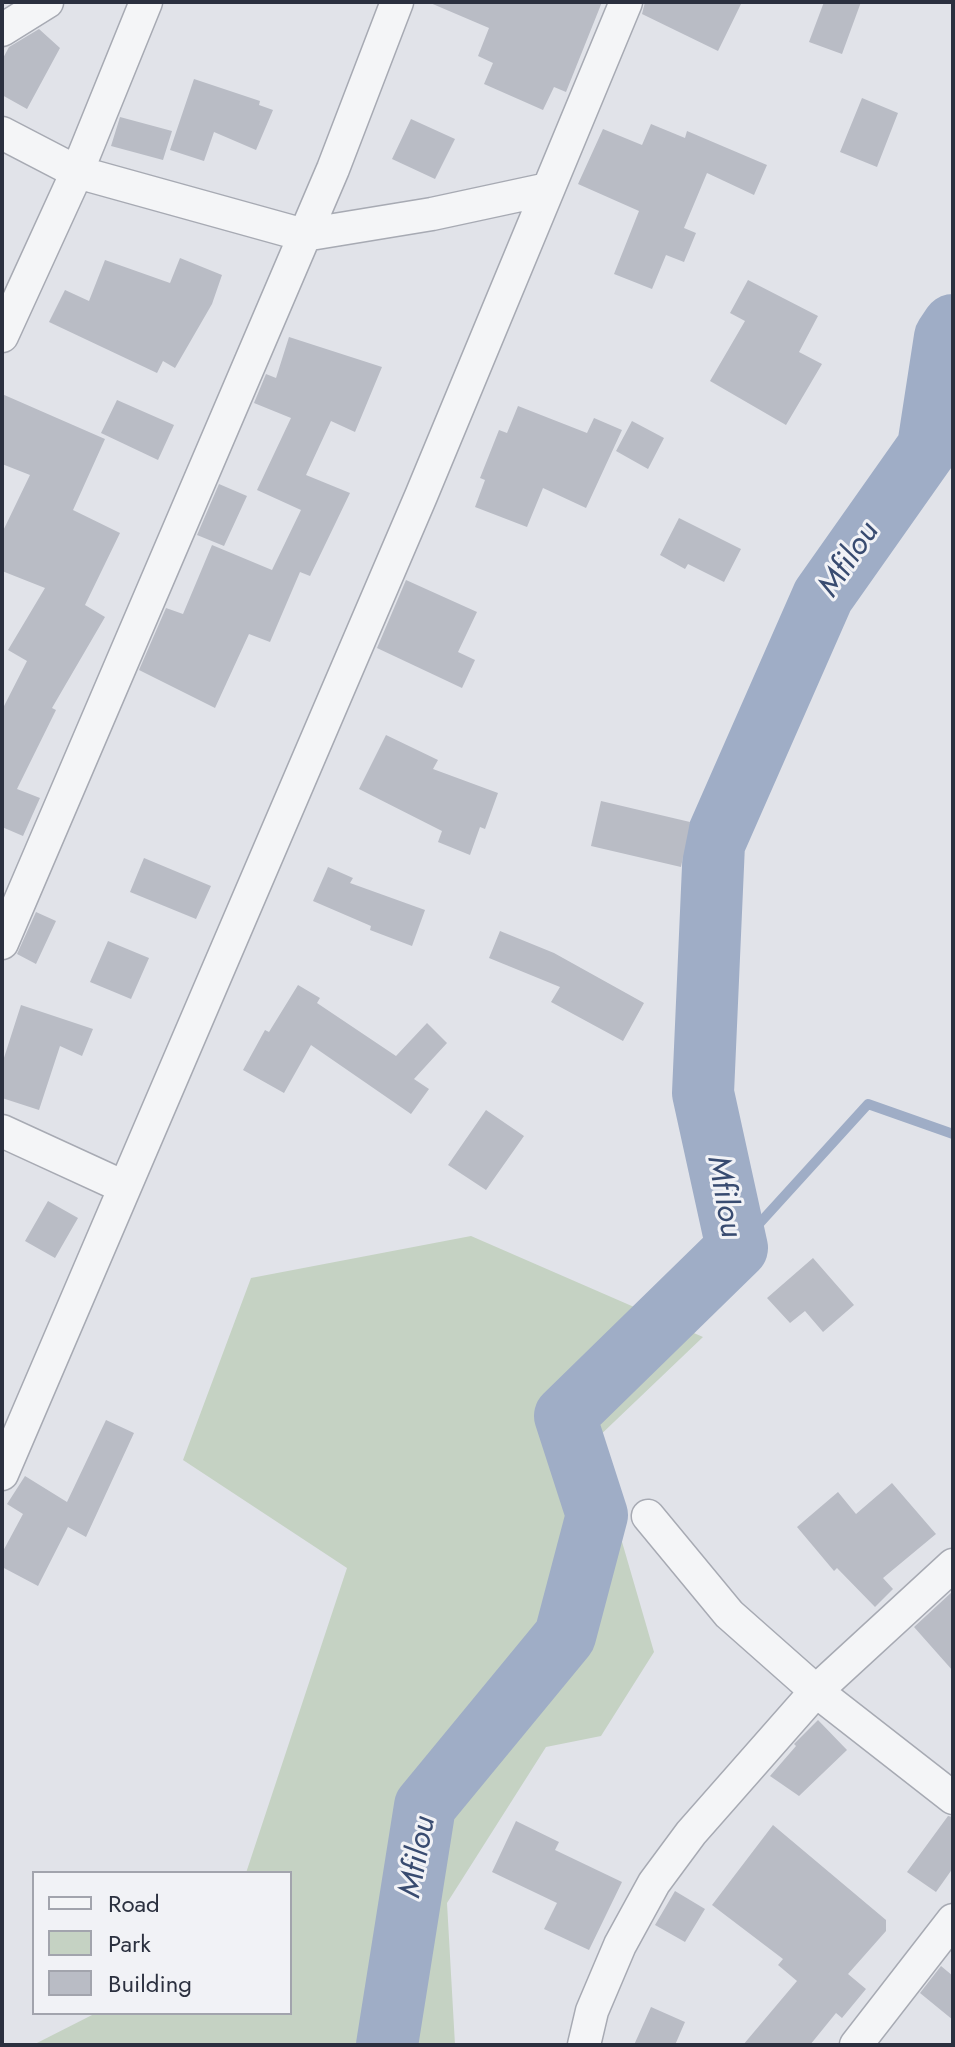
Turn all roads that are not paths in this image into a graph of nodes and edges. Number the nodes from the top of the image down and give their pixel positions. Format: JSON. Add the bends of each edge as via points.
{"nodes":[{"id":1,"x":47,"y":2,"type":"edge"},
{"id":2,"x":146,"y":2,"type":"edge"},
{"id":3,"x":397,"y":2,"type":"edge"},
{"id":4,"x":626,"y":2,"type":"edge"},
{"id":5,"x":2,"y":30,"type":"edge"},
{"id":6,"x":2,"y":133,"type":"edge"},
{"id":7,"x":77,"y":172,"type":"junction"},
{"id":8,"x":548,"y":189,"type":"junction"},
{"id":9,"x":304,"y":235,"type":"junction"},
{"id":10,"x":2,"y":336,"type":"edge"},
{"id":11,"x":2,"y":943,"type":"edge"},
{"id":12,"x":2,"y":1131,"type":"edge"},
{"id":13,"x":124,"y":1187,"type":"junction"},
{"id":14,"x":2,"y":1474,"type":"edge"},
{"id":15,"x":648,"y":1516,"type":"dead end"},
{"id":16,"x":953,"y":1565,"type":"edge"},
{"id":17,"x":816,"y":1691,"type":"junction"},
{"id":18,"x":953,"y":1798,"type":"edge"},
{"id":19,"x":953,"y":1920,"type":"edge"},
{"id":20,"x":584,"y":2045,"type":"edge"},
{"id":21,"x":856,"y":2045,"type":"edge"}],
"edges":[{"from":1,"to":5,"type":"street"},
{"from":2,"to":7,"type":"street"},
{"from":3,"to":9,"type":"street"},
{"from":4,"to":8,"type":"street"},
{"from":6,"to":7,"type":"street"},
{"from":7,"to":9,"type":"street"},
{"from":7,"to":10,"type":"street"},
{"from":8,"to":9,"type":"street"},
{"from":8,"to":13,"type":"street"},
{"from":9,"to":11,"type":"street"},
{"from":12,"to":13,"type":"street"},
{"from":13,"to":14,"type":"street"},
{"from":15,"to":17,"type":"street","via":[[729,1614]]},
{"from":16,"to":17,"type":"street"},
{"from":17,"to":18,"type":"street"},
{"from":17,"to":20,"type":"street","via":[[654,1883],[620,1945]]},
{"from":19,"to":21,"type":"street"}]}
